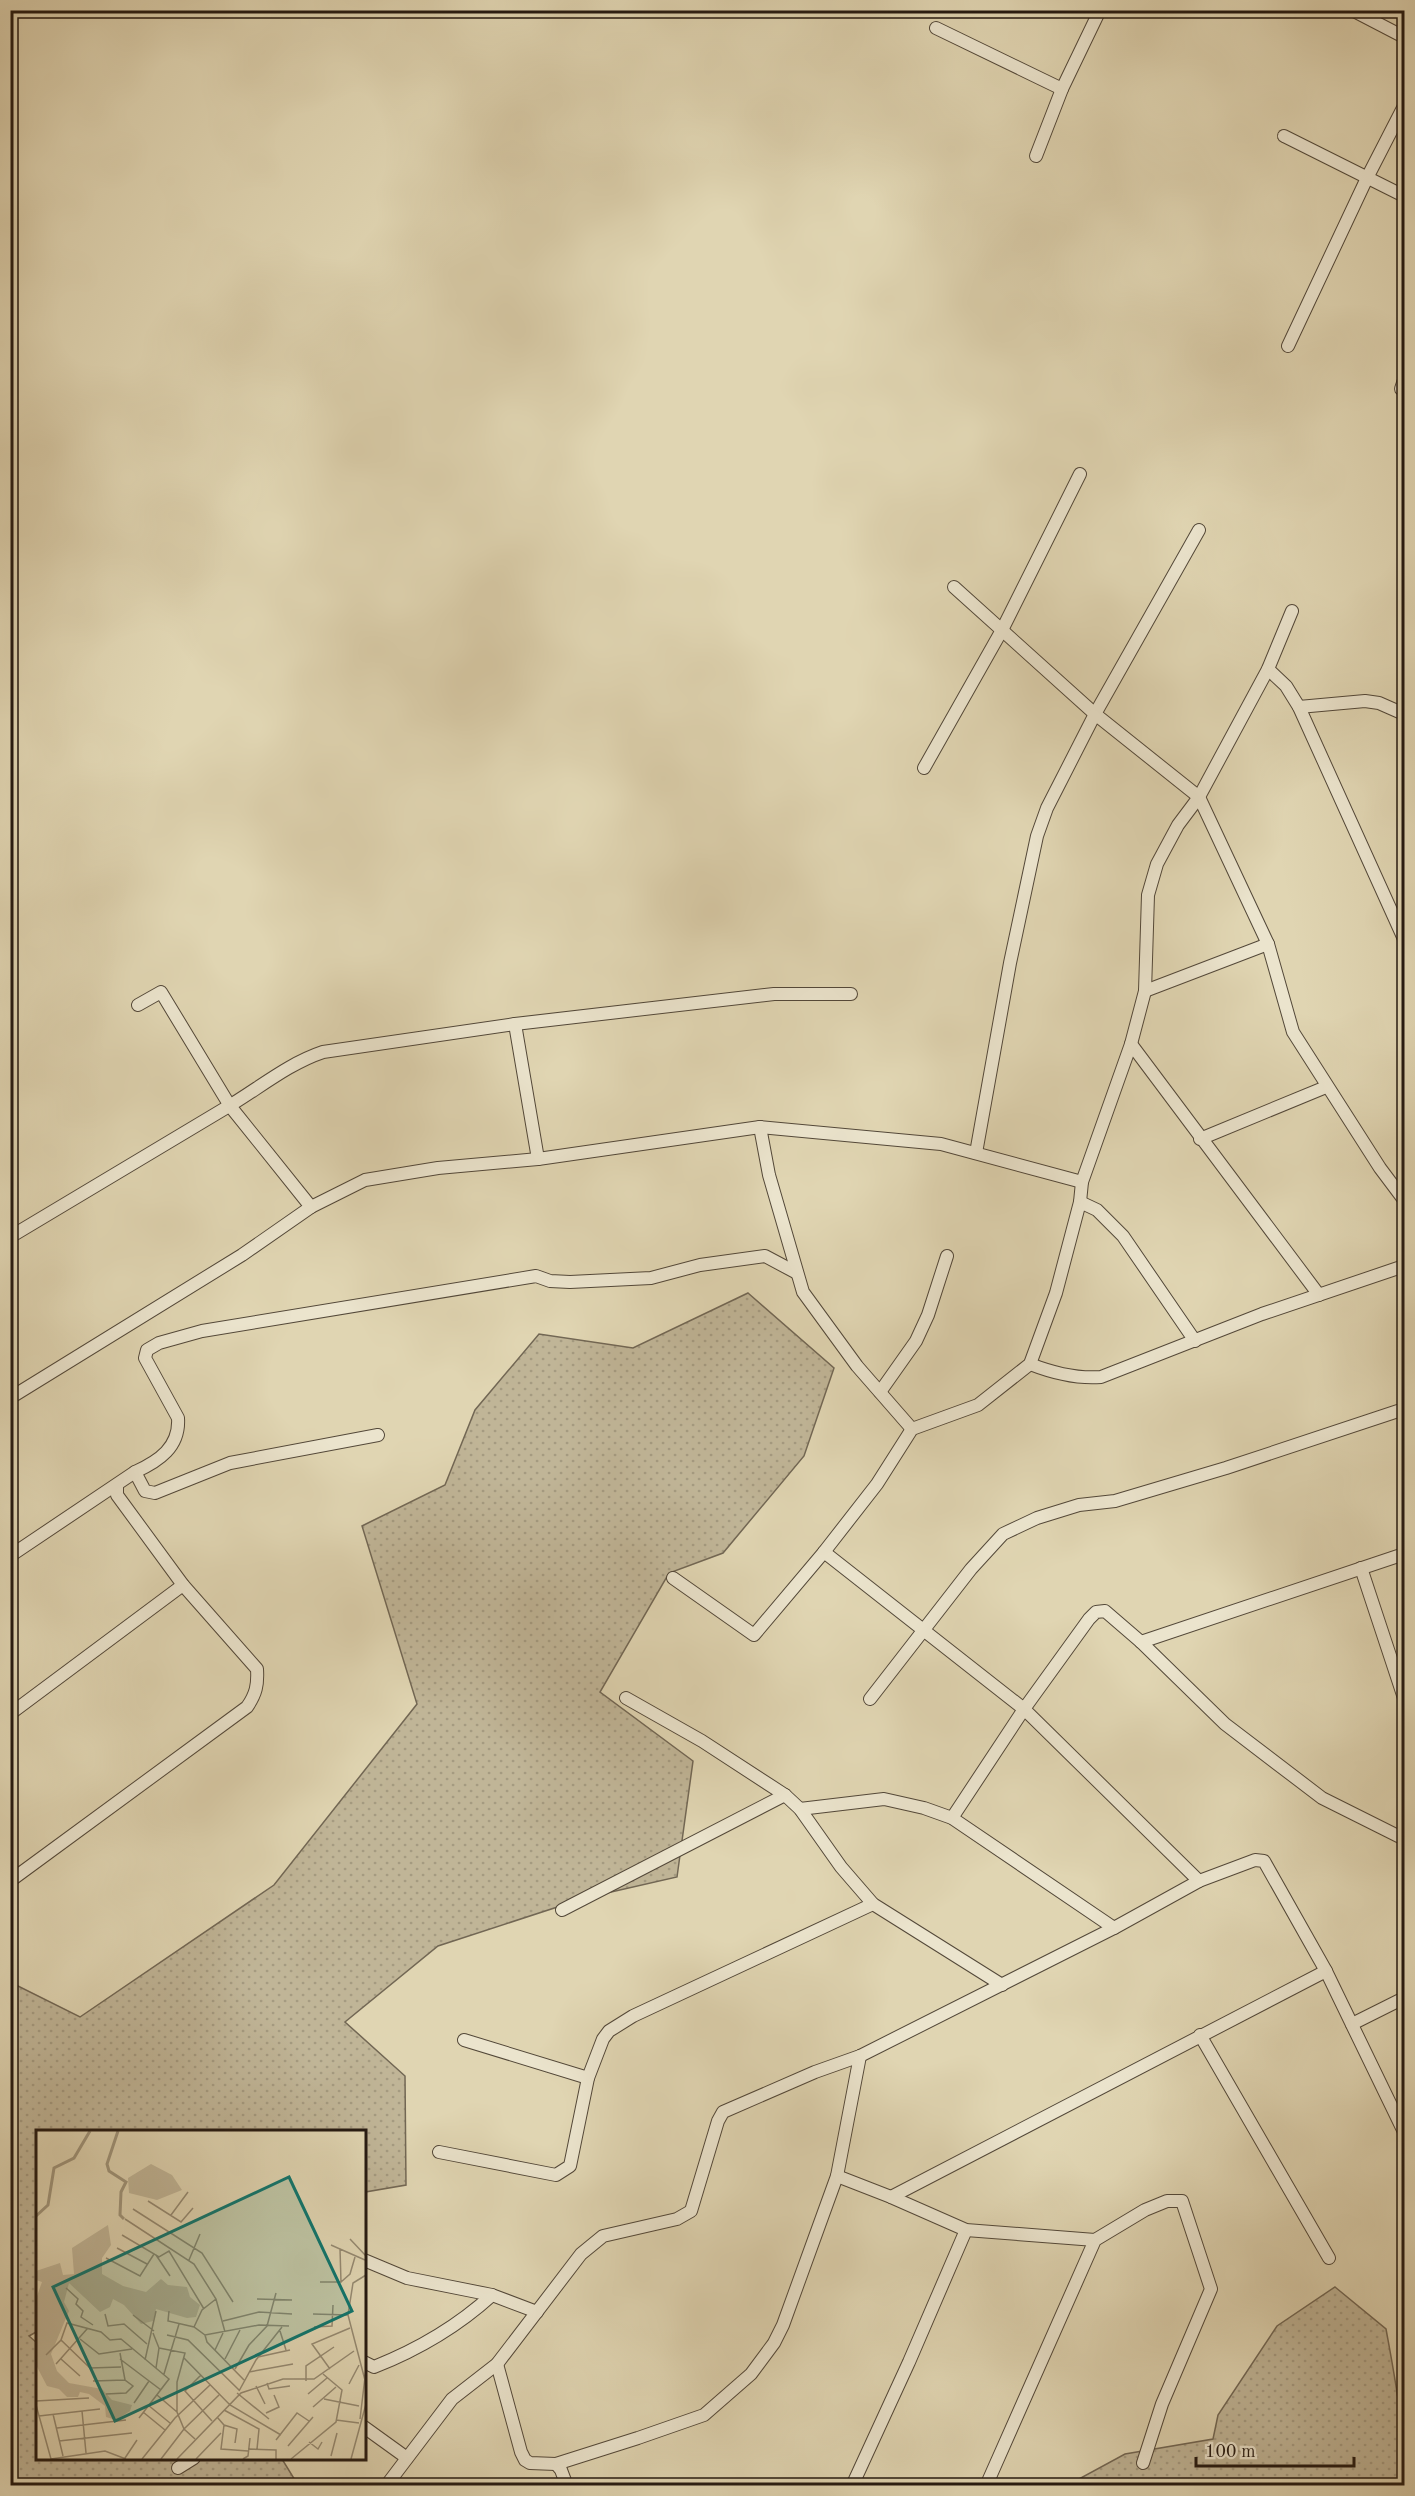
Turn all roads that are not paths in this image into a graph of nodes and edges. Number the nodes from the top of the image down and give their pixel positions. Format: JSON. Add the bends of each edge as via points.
{"nodes":[{"id":1,"x":1100,"y":10,"type":"edge"},
{"id":2,"x":1352,"y":10,"type":"edge"},
{"id":3,"x":936,"y":28,"type":"dead end"},
{"id":4,"x":1404,"y":36,"type":"edge"},
{"id":5,"x":1062,"y":89,"type":"junction"},
{"id":6,"x":1404,"y":106,"type":"edge"},
{"id":7,"x":1284,"y":136,"type":"dead end"},
{"id":8,"x":1036,"y":156,"type":"dead end"},
{"id":9,"x":1367,"y":178,"type":"junction"},
{"id":10,"x":1404,"y":196,"type":"edge"},
{"id":11,"x":1288,"y":346,"type":"dead end"},
{"id":12,"x":1080,"y":474,"type":"dead end"},
{"id":13,"x":1199,"y":530,"type":"dead end"},
{"id":14,"x":954,"y":587,"type":"dead end"},
{"id":15,"x":1292,"y":610,"type":"dead end"},
{"id":16,"x":1002,"y":630,"type":"junction"},
{"id":17,"x":1268,"y":669,"type":"junction"},
{"id":18,"x":1299,"y":707,"type":"junction"},
{"id":19,"x":1095,"y":714,"type":"junction"},
{"id":20,"x":1404,"y":714,"type":"edge"},
{"id":21,"x":924,"y":768,"type":"dead end"},
{"id":22,"x":1199,"y":797,"type":"junction"},
{"id":23,"x":1404,"y":939,"type":"edge"},
{"id":24,"x":1268,"y":944,"type":"junction"},
{"id":25,"x":1145,"y":991,"type":"junction"},
{"id":26,"x":851,"y":994,"type":"dead end"},
{"id":27,"x":138,"y":1005,"type":"dead end"},
{"id":28,"x":515,"y":1024,"type":"junction"},
{"id":29,"x":1131,"y":1044,"type":"junction"},
{"id":30,"x":1326,"y":1087,"type":"junction"},
{"id":31,"x":230,"y":1106,"type":"junction"},
{"id":32,"x":760,"y":1127,"type":"junction"},
{"id":33,"x":1200,"y":1138,"type":"junction"},
{"id":34,"x":976,"y":1153,"type":"junction"},
{"id":35,"x":538,"y":1159,"type":"junction"},
{"id":36,"x":1083,"y":1182,"type":"junction"},
{"id":37,"x":1404,"y":1200,"type":"edge"},
{"id":38,"x":1080,"y":1202,"type":"junction"},
{"id":39,"x":310,"y":1207,"type":"junction"},
{"id":40,"x":10,"y":1237,"type":"edge"},
{"id":41,"x":947,"y":1256,"type":"dead end"},
{"id":42,"x":1404,"y":1266,"type":"edge"},
{"id":43,"x":797,"y":1273,"type":"junction"},
{"id":44,"x":1319,"y":1295,"type":"junction"},
{"id":45,"x":1195,"y":1341,"type":"junction"},
{"id":46,"x":1030,"y":1364,"type":"junction"},
{"id":47,"x":880,"y":1392,"type":"junction"},
{"id":48,"x":10,"y":1398,"type":"edge"},
{"id":49,"x":1404,"y":1409,"type":"edge"},
{"id":50,"x":912,"y":1429,"type":"junction"},
{"id":51,"x":378,"y":1435,"type":"dead end"},
{"id":52,"x":135,"y":1472,"type":"junction"},
{"id":53,"x":117,"y":1486,"type":"junction"},
{"id":54,"x":824,"y":1552,"type":"junction"},
{"id":55,"x":1404,"y":1554,"type":"edge"},
{"id":56,"x":10,"y":1556,"type":"edge"},
{"id":57,"x":1361,"y":1568,"type":"junction"},
{"id":58,"x":673,"y":1578,"type":"dead end"},
{"id":59,"x":183,"y":1585,"type":"junction"},
{"id":60,"x":924,"y":1630,"type":"junction"},
{"id":61,"x":1141,"y":1642,"type":"junction"},
{"id":62,"x":626,"y":1698,"type":"dead end"},
{"id":63,"x":1404,"y":1698,"type":"edge"},
{"id":64,"x":870,"y":1699,"type":"dead end"},
{"id":65,"x":1024,"y":1709,"type":"junction"},
{"id":66,"x":10,"y":1714,"type":"edge"},
{"id":67,"x":785,"y":1795,"type":"junction"},
{"id":68,"x":800,"y":1809,"type":"junction"},
{"id":69,"x":952,"y":1818,"type":"junction"},
{"id":70,"x":1404,"y":1839,"type":"edge"},
{"id":71,"x":10,"y":1881,"type":"edge"},
{"id":72,"x":1198,"y":1881,"type":"junction"},
{"id":73,"x":873,"y":1904,"type":"junction"},
{"id":74,"x":562,"y":1910,"type":"dead end"},
{"id":75,"x":1114,"y":1928,"type":"junction"},
{"id":76,"x":1326,"y":1971,"type":"junction"},
{"id":77,"x":1002,"y":1985,"type":"junction"},
{"id":78,"x":1404,"y":1998,"type":"edge"},
{"id":79,"x":1352,"y":2024,"type":"junction"},
{"id":80,"x":1200,"y":2035,"type":"junction"},
{"id":81,"x":464,"y":2040,"type":"dead end"},
{"id":82,"x":860,"y":2056,"type":"junction"},
{"id":83,"x":588,"y":2078,"type":"junction"},
{"id":84,"x":1404,"y":2132,"type":"edge"},
{"id":85,"x":439,"y":2152,"type":"dead end"},
{"id":86,"x":837,"y":2176,"type":"junction"},
{"id":87,"x":891,"y":2197,"type":"junction"},
{"id":88,"x":966,"y":2230,"type":"junction"},
{"id":89,"x":1095,"y":2240,"type":"junction"},
{"id":90,"x":1329,"y":2258,"type":"dead end"},
{"id":91,"x":366,"y":2261,"type":"edge"},
{"id":92,"x":492,"y":2295,"type":"junction"},
{"id":93,"x":537,"y":2312,"type":"junction"},
{"id":94,"x":366,"y":2363,"type":"edge"},
{"id":95,"x":497,"y":2364,"type":"junction"},
{"id":96,"x":366,"y":2428,"type":"edge"},
{"id":97,"x":407,"y":2458,"type":"junction"},
{"id":98,"x":191,"y":2460,"type":"edge"},
{"id":99,"x":1143,"y":2463,"type":"dead end"},
{"id":100,"x":556,"y":2464,"type":"junction"},
{"id":101,"x":178,"y":2468,"type":"dead end"},
{"id":102,"x":386,"y":2486,"type":"edge"},
{"id":103,"x":567,"y":2486,"type":"edge"},
{"id":104,"x":852,"y":2486,"type":"edge"},
{"id":105,"x":986,"y":2486,"type":"edge"}],
"edges":[{"from":1,"to":5,"type":"street"},
{"from":2,"to":4,"type":"street"},
{"from":3,"to":5,"type":"street"},
{"from":5,"to":8,"type":"street"},
{"from":6,"to":9,"type":"street"},
{"from":7,"to":9,"type":"street"},
{"from":9,"to":10,"type":"street"},
{"from":9,"to":11,"type":"street"},
{"from":12,"to":16,"type":"street"},
{"from":13,"to":19,"type":"street"},
{"from":14,"to":16,"type":"street"},
{"from":15,"to":17,"type":"street"},
{"from":16,"to":19,"type":"street"},
{"from":16,"to":21,"type":"street"},
{"from":17,"to":18,"type":"street","via":[[1286,686]]},
{"from":17,"to":22,"type":"street"},
{"from":18,"to":20,"type":"street","via":[[1365,701],[1379,702]]},
{"from":18,"to":23,"type":"street"},
{"from":19,"to":22,"type":"street"},
{"from":19,"to":34,"type":"street","via":[[1037,836]]},
{"from":22,"to":24,"type":"street"},
{"from":22,"to":25,"type":"street","via":[[1157,864],[1148,895]]},
{"from":24,"to":25,"type":"street"},
{"from":24,"to":30,"type":"street","via":[[1293,1032]]},
{"from":25,"to":29,"type":"street"},
{"from":26,"to":28,"type":"street","via":[[774,994]]},
{"from":27,"to":31,"type":"street","via":[[161,992]]},
{"from":28,"to":31,"type":"street","via":[[323,1052],[289,1067]]},
{"from":28,"to":35,"type":"street"},
{"from":29,"to":33,"type":"street"},
{"from":29,"to":36,"type":"street"},
{"from":30,"to":33,"type":"street"},
{"from":30,"to":37,"type":"street"},
{"from":31,"to":39,"type":"street"},
{"from":31,"to":40,"type":"street"},
{"from":32,"to":34,"type":"street","via":[[941,1144]]},
{"from":32,"to":35,"type":"street"},
{"from":32,"to":43,"type":"street","via":[[769,1175]]},
{"from":33,"to":44,"type":"street"},
{"from":34,"to":36,"type":"street"},
{"from":35,"to":39,"type":"street","via":[[438,1168],[365,1180]]},
{"from":36,"to":38,"type":"street"},
{"from":38,"to":45,"type":"street","via":[[1097,1210],[1123,1236]]},
{"from":38,"to":46,"type":"street","via":[[1056,1293]]},
{"from":39,"to":48,"type":"street","via":[[242,1255]]},
{"from":41,"to":47,"type":"street","via":[[916,1341]]},
{"from":42,"to":44,"type":"street"},
{"from":43,"to":47,"type":"street","via":[[803,1292],[827,1328]]},
{"from":43,"to":52,"type":"street","via":[[765,1256],[700,1265],[651,1278],[570,1282],[536,1276],[177,1337],[147,1350],[145,1358],[178,1418],[179,1428],[169,1450]]},
{"from":44,"to":45,"type":"street"},
{"from":45,"to":46,"type":"street","via":[[1101,1377],[1076,1377]]},
{"from":46,"to":50,"type":"street","via":[[978,1405]]},
{"from":47,"to":50,"type":"street"},
{"from":49,"to":60,"type":"street","via":[[1115,1501],[1079,1505],[1037,1518],[1003,1534],[991,1545]]},
{"from":50,"to":54,"type":"street","via":[[877,1484]]},
{"from":51,"to":52,"type":"street","via":[[230,1463],[155,1493],[145,1491]]},
{"from":52,"to":53,"type":"street"},
{"from":53,"to":56,"type":"street"},
{"from":53,"to":59,"type":"street","via":[[117,1495]]},
{"from":54,"to":58,"type":"street","via":[[754,1635]]},
{"from":54,"to":60,"type":"street"},
{"from":55,"to":57,"type":"street"},
{"from":57,"to":61,"type":"street"},
{"from":57,"to":63,"type":"street"},
{"from":59,"to":66,"type":"street"},
{"from":59,"to":71,"type":"street","via":[[257,1670],[254,1698],[247,1707]]},
{"from":60,"to":64,"type":"street"},
{"from":60,"to":65,"type":"street"},
{"from":61,"to":65,"type":"street","via":[[1111,1614],[1096,1612]]},
{"from":61,"to":70,"type":"street","via":[[1225,1724],[1322,1798]]},
{"from":62,"to":67,"type":"street"},
{"from":65,"to":69,"type":"street"},
{"from":65,"to":72,"type":"street"},
{"from":67,"to":68,"type":"street"},
{"from":67,"to":74,"type":"street"},
{"from":68,"to":69,"type":"street","via":[[884,1799]]},
{"from":68,"to":73,"type":"street"},
{"from":69,"to":75,"type":"street"},
{"from":72,"to":75,"type":"street"},
{"from":72,"to":76,"type":"street","via":[[1255,1860],[1264,1862]]},
{"from":73,"to":77,"type":"street"},
{"from":73,"to":83,"type":"street","via":[[633,2016],[609,2031]]},
{"from":75,"to":77,"type":"street"},
{"from":76,"to":79,"type":"street"},
{"from":76,"to":80,"type":"street"},
{"from":77,"to":82,"type":"street"},
{"from":78,"to":79,"type":"street"},
{"from":79,"to":84,"type":"street"},
{"from":80,"to":87,"type":"street"},
{"from":80,"to":90,"type":"street"},
{"from":81,"to":83,"type":"street"},
{"from":82,"to":86,"type":"street"},
{"from":82,"to":93,"type":"street","via":[[723,2112],[691,2211],[677,2219],[603,2236],[581,2254]]},
{"from":83,"to":85,"type":"street","via":[[570,2166],[556,2175]]},
{"from":86,"to":87,"type":"street"},
{"from":86,"to":100,"type":"street","via":[[783,2325],[751,2374],[704,2415]]},
{"from":87,"to":88,"type":"street"},
{"from":88,"to":89,"type":"street"},
{"from":88,"to":104,"type":"street"},
{"from":89,"to":99,"type":"street","via":[[1145,2210],[1167,2201],[1182,2201],[1211,2289],[1162,2404]]},
{"from":89,"to":105,"type":"street"},
{"from":91,"to":92,"type":"street","via":[[407,2278]]},
{"from":92,"to":93,"type":"street"},
{"from":92,"to":94,"type":"street","via":[[419,2346],[374,2367]]},
{"from":93,"to":95,"type":"street"},
{"from":95,"to":97,"type":"street","via":[[452,2398]]},
{"from":95,"to":100,"type":"street","via":[[525,2460]]},
{"from":96,"to":97,"type":"street"},
{"from":97,"to":102,"type":"street"},
{"from":98,"to":101,"type":"street"},
{"from":100,"to":103,"type":"street"}]}
